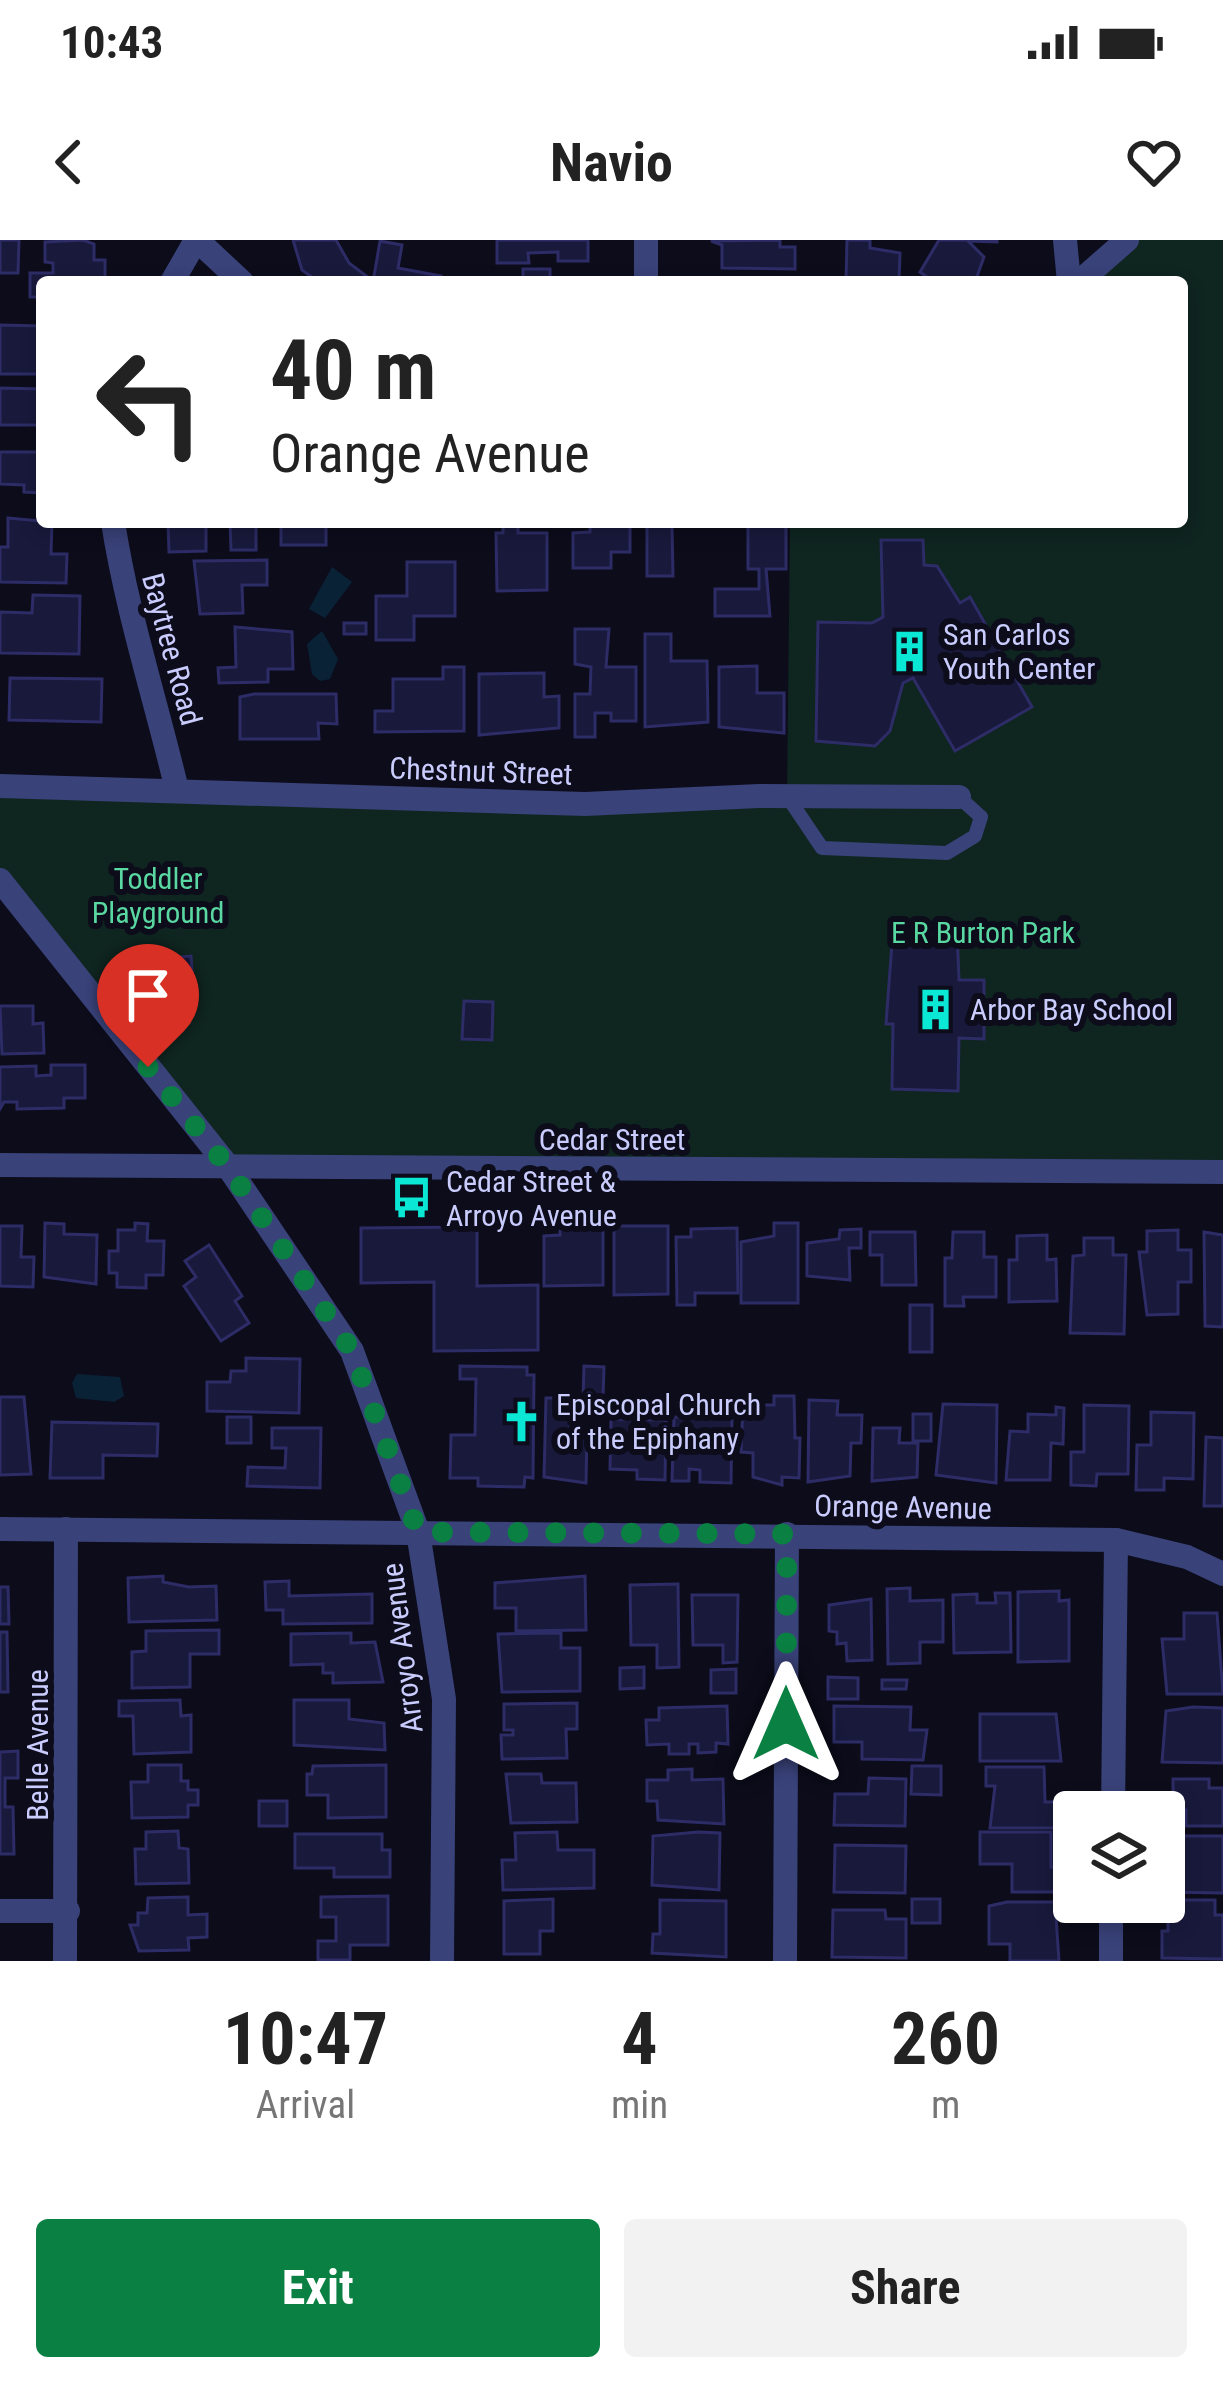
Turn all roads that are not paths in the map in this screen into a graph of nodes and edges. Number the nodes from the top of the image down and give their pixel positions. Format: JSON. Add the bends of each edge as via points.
{"nodes":[{"id":1,"x":196,"y":240,"type":"edge"},
{"id":2,"x":646,"y":240,"type":"edge"},
{"id":3,"x":1065,"y":240,"type":"edge"},
{"id":4,"x":1127,"y":240,"type":"edge"},
{"id":5,"x":175,"y":276,"type":"edge"},
{"id":6,"x":235,"y":276,"type":"edge"},
{"id":7,"x":646,"y":276,"type":"edge"},
{"id":8,"x":1068,"y":276,"type":"edge"},
{"id":9,"x":1086,"y":276,"type":"edge"},
{"id":10,"x":114,"y":528,"type":"edge"},
{"id":11,"x":0,"y":786,"type":"edge"},
{"id":12,"x":177,"y":790,"type":"junction"},
{"id":13,"x":787,"y":796,"type":"junction"},
{"id":14,"x":959,"y":797,"type":"joint"},
{"id":15,"x":0,"y":880,"type":"edge"},
{"id":16,"x":0,"y":1165,"type":"edge"},
{"id":17,"x":227,"y":1166,"type":"junction"},
{"id":18,"x":1223,"y":1172,"type":"edge"},
{"id":19,"x":0,"y":1529,"type":"edge"},
{"id":20,"x":67,"y":1529,"type":"junction"},
{"id":21,"x":418,"y":1532,"type":"junction"},
{"id":22,"x":787,"y":1534,"type":"junction"},
{"id":23,"x":1116,"y":1540,"type":"junction"},
{"id":24,"x":1223,"y":1574,"type":"edge"},
{"id":25,"x":1112,"y":1791,"type":"edge"},
{"id":26,"x":0,"y":1911,"type":"edge"},
{"id":27,"x":68,"y":1911,"type":"junction"},
{"id":28,"x":1112,"y":1923,"type":"edge"},
{"id":29,"x":64,"y":1961,"type":"edge"},
{"id":30,"x":442,"y":1961,"type":"edge"},
{"id":31,"x":785,"y":1961,"type":"edge"},
{"id":32,"x":1111,"y":1961,"type":"edge"}],
"edges":[{"from":1,"to":5,"type":"street"},
{"from":1,"to":6,"type":"street"},
{"from":2,"to":7,"type":"street"},
{"from":3,"to":8,"type":"street"},
{"from":4,"to":9,"type":"street"},
{"from":10,"to":12,"type":"street","name":"Baytree Road"},
{"from":11,"to":12,"type":"street","name":"Chestnut Street"},
{"from":12,"to":13,"type":"street","name":"Chestnut Street","via":[[585,804]]},
{"from":13,"to":14,"type":"street","name":"Chestnut Street"},
{"from":13,"to":14,"type":"lane","via":[[822,848],[947,854],[975,836],[981,817]]},
{"from":15,"to":17,"type":"street","name":"Arroyo Avenue"},
{"from":16,"to":17,"type":"street","name":"Cedar Street"},
{"from":17,"to":18,"type":"street","name":"Cedar Street"},
{"from":17,"to":21,"type":"street","name":"Arroyo Avenue","via":[[352,1351]]},
{"from":19,"to":20,"type":"street","name":"Orange Avenue"},
{"from":20,"to":21,"type":"street","name":"Orange Avenue"},
{"from":20,"to":27,"type":"street","name":"Belle Avenue"},
{"from":21,"to":22,"type":"street","name":"Orange Avenue"},
{"from":21,"to":30,"type":"street","name":"Arroyo Avenue","via":[[444,1699]]},
{"from":22,"to":23,"type":"street","name":"Orange Avenue"},
{"from":22,"to":31,"type":"street"},
{"from":23,"to":24,"type":"street","name":"Orange Avenue"},
{"from":23,"to":25,"type":"street"},
{"from":26,"to":27,"type":"street"},
{"from":27,"to":29,"type":"street","name":"Belle Avenue"},
{"from":28,"to":32,"type":"street"}]}
